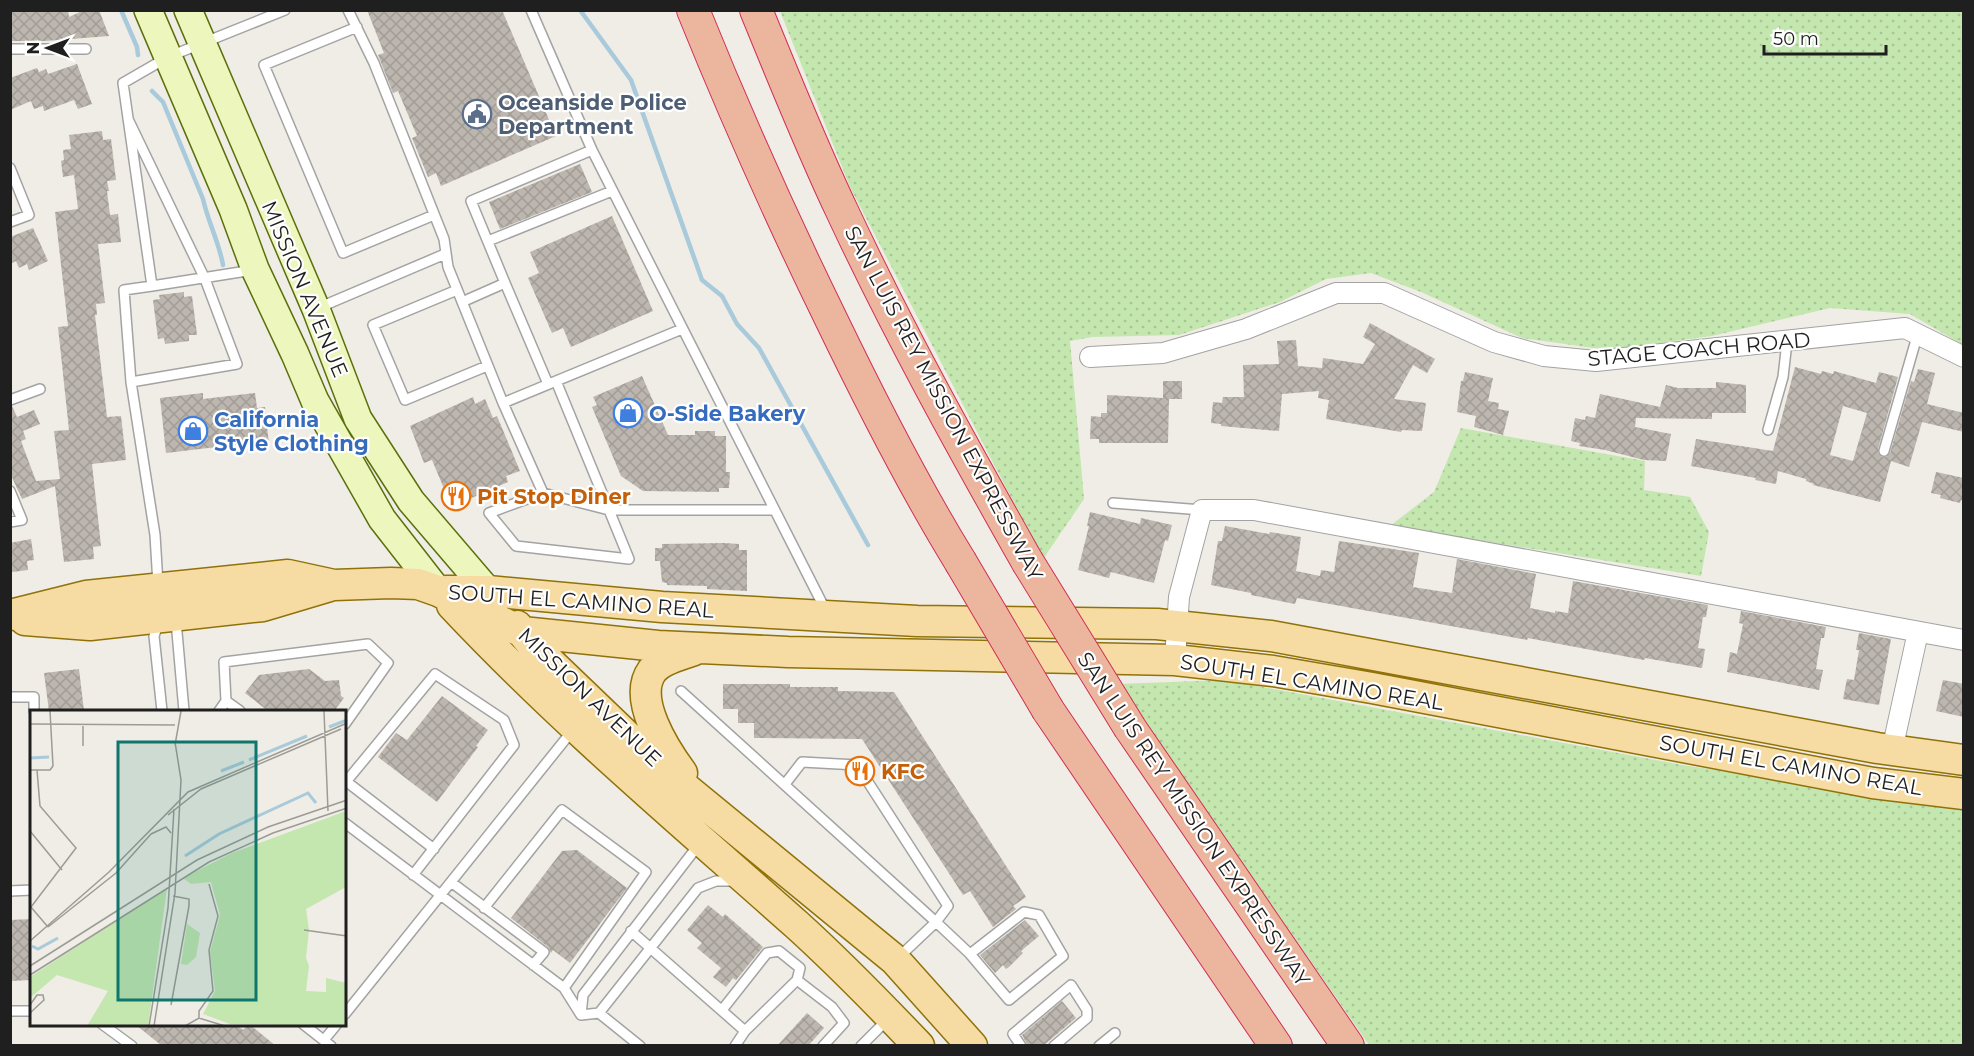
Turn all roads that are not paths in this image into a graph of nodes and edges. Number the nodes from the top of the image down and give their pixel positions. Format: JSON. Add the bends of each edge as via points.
{"nodes":[{"id":1,"x":148,"y":10,"type":"edge"},
{"id":2,"x":188,"y":10,"type":"edge"},
{"id":3,"x":285,"y":10,"type":"edge"},
{"id":4,"x":348,"y":10,"type":"edge"},
{"id":5,"x":531,"y":10,"type":"edge"},
{"id":6,"x":693,"y":10,"type":"edge"},
{"id":7,"x":756,"y":10,"type":"edge"},
{"id":8,"x":357,"y":27,"type":"junction"},
{"id":9,"x":201,"y":44,"type":"junction"},
{"id":10,"x":10,"y":49,"type":"edge"},
{"id":11,"x":86,"y":49,"type":"dead end"},
{"id":12,"x":168,"y":57,"type":"junction"},
{"id":13,"x":128,"y":119,"type":"junction"},
{"id":14,"x":592,"y":150,"type":"junction"},
{"id":15,"x":10,"y":168,"type":"edge"},
{"id":16,"x":612,"y":191,"type":"junction"},
{"id":17,"x":434,"y":215,"type":"junction"},
{"id":18,"x":10,"y":222,"type":"edge"},
{"id":19,"x":488,"y":241,"type":"junction"},
{"id":20,"x":446,"y":254,"type":"junction"},
{"id":21,"x":255,"y":269,"type":"junction"},
{"id":22,"x":205,"y":279,"type":"junction"},
{"id":23,"x":505,"y":283,"type":"junction"},
{"id":24,"x":152,"y":286,"type":"junction"},
{"id":25,"x":457,"y":290,"type":"junction"},
{"id":26,"x":462,"y":302,"type":"junction"},
{"id":27,"x":316,"y":309,"type":"junction"},
{"id":28,"x":682,"y":329,"type":"junction"},
{"id":29,"x":1918,"y":333,"type":"junction"},
{"id":30,"x":1787,"y":342,"type":"junction"},
{"id":31,"x":1090,"y":357,"type":"dead end"},
{"id":32,"x":1964,"y":357,"type":"edge"},
{"id":33,"x":488,"y":366,"type":"junction"},
{"id":34,"x":131,"y":382,"type":"junction"},
{"id":35,"x":552,"y":383,"type":"junction"},
{"id":36,"x":40,"y":389,"type":"dead end"},
{"id":37,"x":10,"y":400,"type":"edge"},
{"id":38,"x":502,"y":403,"type":"junction"},
{"id":39,"x":1768,"y":430,"type":"dead end"},
{"id":40,"x":1884,"y":451,"type":"dead end"},
{"id":41,"x":10,"y":491,"type":"edge"},
{"id":42,"x":543,"y":493,"type":"junction"},
{"id":43,"x":1113,"y":502,"type":"dead end"},
{"id":44,"x":609,"y":510,"type":"junction"},
{"id":45,"x":773,"y":510,"type":"junction"},
{"id":46,"x":1202,"y":510,"type":"junction"},
{"id":47,"x":10,"y":522,"type":"edge"},
{"id":48,"x":334,"y":585,"type":"junction"},
{"id":49,"x":438,"y":591,"type":"junction"},
{"id":50,"x":488,"y":591,"type":"junction"},
{"id":51,"x":164,"y":606,"type":"junction"},
{"id":52,"x":828,"y":615,"type":"junction"},
{"id":53,"x":10,"y":617,"type":"edge"},
{"id":54,"x":1176,"y":626,"type":"junction"},
{"id":55,"x":522,"y":632,"type":"junction"},
{"id":56,"x":1918,"y":632,"type":"junction"},
{"id":57,"x":1964,"y":640,"type":"edge"},
{"id":58,"x":699,"y":648,"type":"junction"},
{"id":59,"x":1175,"y":660,"type":"junction"},
{"id":60,"x":681,"y":691,"type":"dead end"},
{"id":61,"x":10,"y":697,"type":"edge"},
{"id":62,"x":226,"y":701,"type":"junction"},
{"id":63,"x":34,"y":710,"type":"edge"},
{"id":64,"x":162,"y":710,"type":"edge"},
{"id":65,"x":183,"y":710,"type":"edge"},
{"id":66,"x":220,"y":710,"type":"edge"},
{"id":67,"x":239,"y":710,"type":"edge"},
{"id":68,"x":346,"y":723,"type":"edge"},
{"id":69,"x":576,"y":726,"type":"junction"},
{"id":70,"x":1892,"y":750,"type":"junction"},
{"id":71,"x":1964,"y":760,"type":"edge"},
{"id":72,"x":346,"y":782,"type":"edge"},
{"id":73,"x":785,"y":784,"type":"junction"},
{"id":74,"x":1964,"y":794,"type":"edge"},
{"id":75,"x":705,"y":804,"type":"junction"},
{"id":76,"x":346,"y":824,"type":"edge"},
{"id":77,"x":701,"y":841,"type":"junction"},
{"id":78,"x":434,"y":849,"type":"junction"},
{"id":79,"x":413,"y":875,"type":"junction"},
{"id":80,"x":796,"y":878,"type":"junction"},
{"id":81,"x":451,"y":882,"type":"junction"},
{"id":82,"x":748,"y":882,"type":"junction"},
{"id":83,"x":30,"y":890,"type":"edge"},
{"id":84,"x":10,"y":891,"type":"edge"},
{"id":85,"x":440,"y":895,"type":"junction"},
{"id":86,"x":484,"y":908,"type":"junction"},
{"id":87,"x":936,"y":922,"type":"junction"},
{"id":88,"x":797,"y":925,"type":"junction"},
{"id":89,"x":631,"y":931,"type":"junction"},
{"id":90,"x":651,"y":947,"type":"junction"},
{"id":91,"x":970,"y":954,"type":"junction"},
{"id":92,"x":895,"y":960,"type":"junction"},
{"id":93,"x":533,"y":965,"type":"junction"},
{"id":94,"x":797,"y":980,"type":"junction"},
{"id":95,"x":564,"y":988,"type":"junction"},
{"id":96,"x":722,"y":1010,"type":"junction"},
{"id":97,"x":10,"y":1011,"type":"edge"},
{"id":98,"x":30,"y":1011,"type":"edge"},
{"id":99,"x":346,"y":1013,"type":"edge"},
{"id":100,"x":599,"y":1013,"type":"junction"},
{"id":101,"x":581,"y":1016,"type":"junction"},
{"id":102,"x":891,"y":1017,"type":"junction"},
{"id":103,"x":105,"y":1026,"type":"edge"},
{"id":104,"x":306,"y":1026,"type":"edge"},
{"id":105,"x":335,"y":1026,"type":"edge"},
{"id":106,"x":746,"y":1031,"type":"junction"},
{"id":107,"x":1115,"y":1033,"type":"dead end"},
{"id":108,"x":328,"y":1043,"type":"edge"},
{"id":109,"x":132,"y":1046,"type":"edge"},
{"id":110,"x":640,"y":1046,"type":"edge"},
{"id":111,"x":735,"y":1046,"type":"edge"},
{"id":112,"x":823,"y":1046,"type":"edge"},
{"id":113,"x":861,"y":1046,"type":"edge"},
{"id":114,"x":919,"y":1046,"type":"edge"},
{"id":115,"x":947,"y":1046,"type":"edge"},
{"id":116,"x":972,"y":1046,"type":"edge"},
{"id":117,"x":1021,"y":1046,"type":"edge"},
{"id":118,"x":1054,"y":1046,"type":"edge"},
{"id":119,"x":1099,"y":1046,"type":"edge"},
{"id":120,"x":1276,"y":1046,"type":"edge"},
{"id":121,"x":1348,"y":1046,"type":"edge"}],
"edges":[{"from":1,"to":12,"type":"main road","name":"MISSION AVENUE"},
{"from":2,"to":9,"type":"main road","name":"MISSION AVENUE"},
{"from":3,"to":9,"type":"lane"},
{"from":4,"to":8,"type":"lane"},
{"from":5,"to":14,"type":"lane"},
{"from":6,"to":120,"type":"highway","bridge":true,"via":[[796,248],[900,454],[960,561],[1048,710]]},
{"from":7,"to":121,"type":"highway","name":"SAN LUIS REY MISSION EXPRESSWAY","bridge":true,"via":[[841,210],[943,411],[1027,561],[1130,728]]},
{"from":8,"to":17,"type":"lane"},
{"from":8,"to":17,"type":"lane","via":[[264,65],[343,253]]},
{"from":9,"to":12,"type":"lane"},
{"from":9,"to":27,"type":"main road","name":"MISSION AVENUE"},
{"from":10,"to":11,"type":"lane"},
{"from":12,"to":13,"type":"lane","via":[[123,83]]},
{"from":12,"to":21,"type":"main road","name":"MISSION AVENUE"},
{"from":13,"to":22,"type":"lane"},
{"from":13,"to":24,"type":"lane"},
{"from":14,"to":16,"type":"lane"},
{"from":14,"to":19,"type":"lane","via":[[471,201]]},
{"from":15,"to":18,"type":"lane","via":[[29,215]]},
{"from":16,"to":19,"type":"lane"},
{"from":16,"to":28,"type":"lane"},
{"from":17,"to":20,"type":"lane"},
{"from":19,"to":23,"type":"lane"},
{"from":20,"to":25,"type":"lane"},
{"from":20,"to":27,"type":"lane"},
{"from":21,"to":22,"type":"lane"},
{"from":21,"to":49,"type":"main road","name":"MISSION AVENUE","via":[[315,401],[343,451],[382,519]]},
{"from":22,"to":24,"type":"lane"},
{"from":22,"to":34,"type":"lane","via":[[237,364]]},
{"from":23,"to":26,"type":"lane"},
{"from":23,"to":35,"type":"lane"},
{"from":24,"to":34,"type":"lane","via":[[124,290]]},
{"from":25,"to":26,"type":"lane"},
{"from":25,"to":33,"type":"lane","via":[[373,325],[405,400]]},
{"from":26,"to":33,"type":"lane"},
{"from":27,"to":50,"type":"main road","name":"MISSION AVENUE","via":[[358,419],[411,501]]},
{"from":28,"to":35,"type":"lane"},
{"from":28,"to":45,"type":"lane"},
{"from":29,"to":30,"type":"street","name":"STAGE COACH ROAD","via":[[1905,328]]},
{"from":29,"to":32,"type":"street","name":"STAGE COACH ROAD"},
{"from":29,"to":40,"type":"lane"},
{"from":30,"to":31,"type":"street","name":"STAGE COACH ROAD","via":[[1596,361],[1544,356],[1494,342],[1384,293],[1336,293],[1246,329],[1164,353]]},
{"from":30,"to":39,"type":"lane","via":[[1783,377]]},
{"from":33,"to":38,"type":"lane"},
{"from":34,"to":51,"type":"lane"},
{"from":35,"to":38,"type":"lane"},
{"from":35,"to":44,"type":"lane"},
{"from":36,"to":37,"type":"lane"},
{"from":38,"to":42,"type":"lane"},
{"from":41,"to":47,"type":"lane","via":[[22,520]]},
{"from":42,"to":44,"type":"lane"},
{"from":42,"to":44,"type":"lane","via":[[489,513],[516,546],[629,559]]},
{"from":43,"to":46,"type":"lane"},
{"from":44,"to":45,"type":"lane"},
{"from":45,"to":52,"type":"lane"},
{"from":46,"to":54,"type":"street","via":[[1179,597]]},
{"from":46,"to":56,"type":"street","via":[[1254,510]]},
{"from":48,"to":49,"type":"main road","via":[[418,584]]},
{"from":48,"to":51,"type":"main road","via":[[263,606]]},
{"from":48,"to":51,"type":"main road","via":[[288,575],[272,577],[249,590]]},
{"from":49,"to":50,"type":"main road","name":"SOUTH EL CAMINO REAL"},
{"from":49,"to":55,"type":"main road","name":"SOUTH EL CAMINO REAL"},
{"from":49,"to":69,"type":"main road","name":"MISSION AVENUE","via":[[519,675]]},
{"from":50,"to":52,"type":"main road","name":"SOUTH EL CAMINO REAL","via":[[662,607]]},
{"from":50,"to":55,"type":"main road","name":"MISSION AVENUE"},
{"from":51,"to":53,"type":"main road","via":[[90,625]]},
{"from":51,"to":53,"type":"main road","via":[[86,596]]},
{"from":51,"to":64,"type":"lane","via":[[154,636]]},
{"from":51,"to":65,"type":"lane"},
{"from":52,"to":54,"type":"main road","name":"SOUTH EL CAMINO REAL","via":[[917,621]]},
{"from":54,"to":59,"type":"street"},
{"from":54,"to":70,"type":"main road","name":"SOUTH EL CAMINO REAL","via":[[1271,636]]},
{"from":55,"to":58,"type":"main road","name":"SOUTH EL CAMINO REAL"},
{"from":55,"to":75,"type":"main road","name":"MISSION AVENUE","via":[[656,764]]},
{"from":56,"to":57,"type":"street"},
{"from":56,"to":70,"type":"street"},
{"from":58,"to":59,"type":"main road","name":"SOUTH EL CAMINO REAL"},
{"from":58,"to":75,"type":"main road","via":[[662,663],[652,671],[645,688],[655,729]]},
{"from":59,"to":74,"type":"main road","name":"SOUTH EL CAMINO REAL","via":[[1350,684],[1873,783]]},
{"from":60,"to":73,"type":"lane"},
{"from":61,"to":63,"type":"lane","via":[[34,697]]},
{"from":62,"to":66,"type":"lane"},
{"from":62,"to":67,"type":"lane"},
{"from":62,"to":68,"type":"lane","via":[[224,662],[368,644],[388,663]]},
{"from":69,"to":77,"type":"main road","name":"MISSION AVENUE"},
{"from":69,"to":81,"type":"lane"},
{"from":70,"to":71,"type":"main road","name":"SOUTH EL CAMINO REAL"},
{"from":72,"to":78,"type":"lane"},
{"from":72,"to":78,"type":"lane","via":[[435,674],[504,720],[514,745]]},
{"from":73,"to":87,"type":"lane"},
{"from":73,"to":87,"type":"lane","via":[[802,762],[857,765],[948,906]]},
{"from":75,"to":80,"type":"main road","name":"MISSION AVENUE"},
{"from":76,"to":79,"type":"lane"},
{"from":77,"to":80,"type":"main road","via":[[718,835],[777,880]]},
{"from":77,"to":82,"type":"main road","name":"MISSION AVENUE"},
{"from":77,"to":89,"type":"lane"},
{"from":78,"to":79,"type":"lane"},
{"from":79,"to":85,"type":"lane"},
{"from":80,"to":92,"type":"main road","name":"MISSION AVENUE"},
{"from":81,"to":85,"type":"lane"},
{"from":81,"to":86,"type":"lane"},
{"from":82,"to":88,"type":"main road","name":"MISSION AVENUE"},
{"from":82,"to":90,"type":"lane","via":[[716,881],[698,888]]},
{"from":83,"to":84,"type":"lane"},
{"from":85,"to":93,"type":"lane"},
{"from":85,"to":99,"type":"lane"},
{"from":86,"to":93,"type":"lane","via":[[544,952]]},
{"from":86,"to":95,"type":"lane","via":[[562,810],[646,872]]},
{"from":87,"to":91,"type":"lane"},
{"from":87,"to":92,"type":"lane"},
{"from":88,"to":92,"type":"main road","via":[[818,925],[874,973],[881,973]]},
{"from":88,"to":102,"type":"main road","name":"MISSION AVENUE"},
{"from":89,"to":90,"type":"lane"},
{"from":89,"to":101,"type":"lane","via":[[583,995]]},
{"from":90,"to":96,"type":"lane"},
{"from":90,"to":100,"type":"lane"},
{"from":91,"to":91,"type":"lane","via":[[1024,912],[1038,915],[1063,956],[1009,1000]]},
{"from":92,"to":116,"type":"main road","name":"MISSION AVENUE"},
{"from":93,"to":95,"type":"lane"},
{"from":94,"to":96,"type":"lane","via":[[800,968],[779,951],[767,953]]},
{"from":94,"to":106,"type":"lane"},
{"from":94,"to":112,"type":"lane","via":[[832,1007],[844,1023]]},
{"from":95,"to":101,"type":"lane"},
{"from":96,"to":106,"type":"lane"},
{"from":97,"to":98,"type":"lane"},
{"from":100,"to":101,"type":"lane"},
{"from":100,"to":110,"type":"lane"},
{"from":102,"to":113,"type":"lane"},
{"from":102,"to":114,"type":"main road","name":"MISSION AVENUE"},
{"from":102,"to":115,"type":"main road","via":[[903,1008],[913,1009]]},
{"from":103,"to":109,"type":"lane"},
{"from":104,"to":108,"type":"lane"},
{"from":105,"to":108,"type":"lane"},
{"from":106,"to":111,"type":"lane"},
{"from":107,"to":119,"type":"lane"},
{"from":117,"to":118,"type":"lane","via":[[1013,1035],[1071,985],[1087,1010],[1087,1018]]}]}
